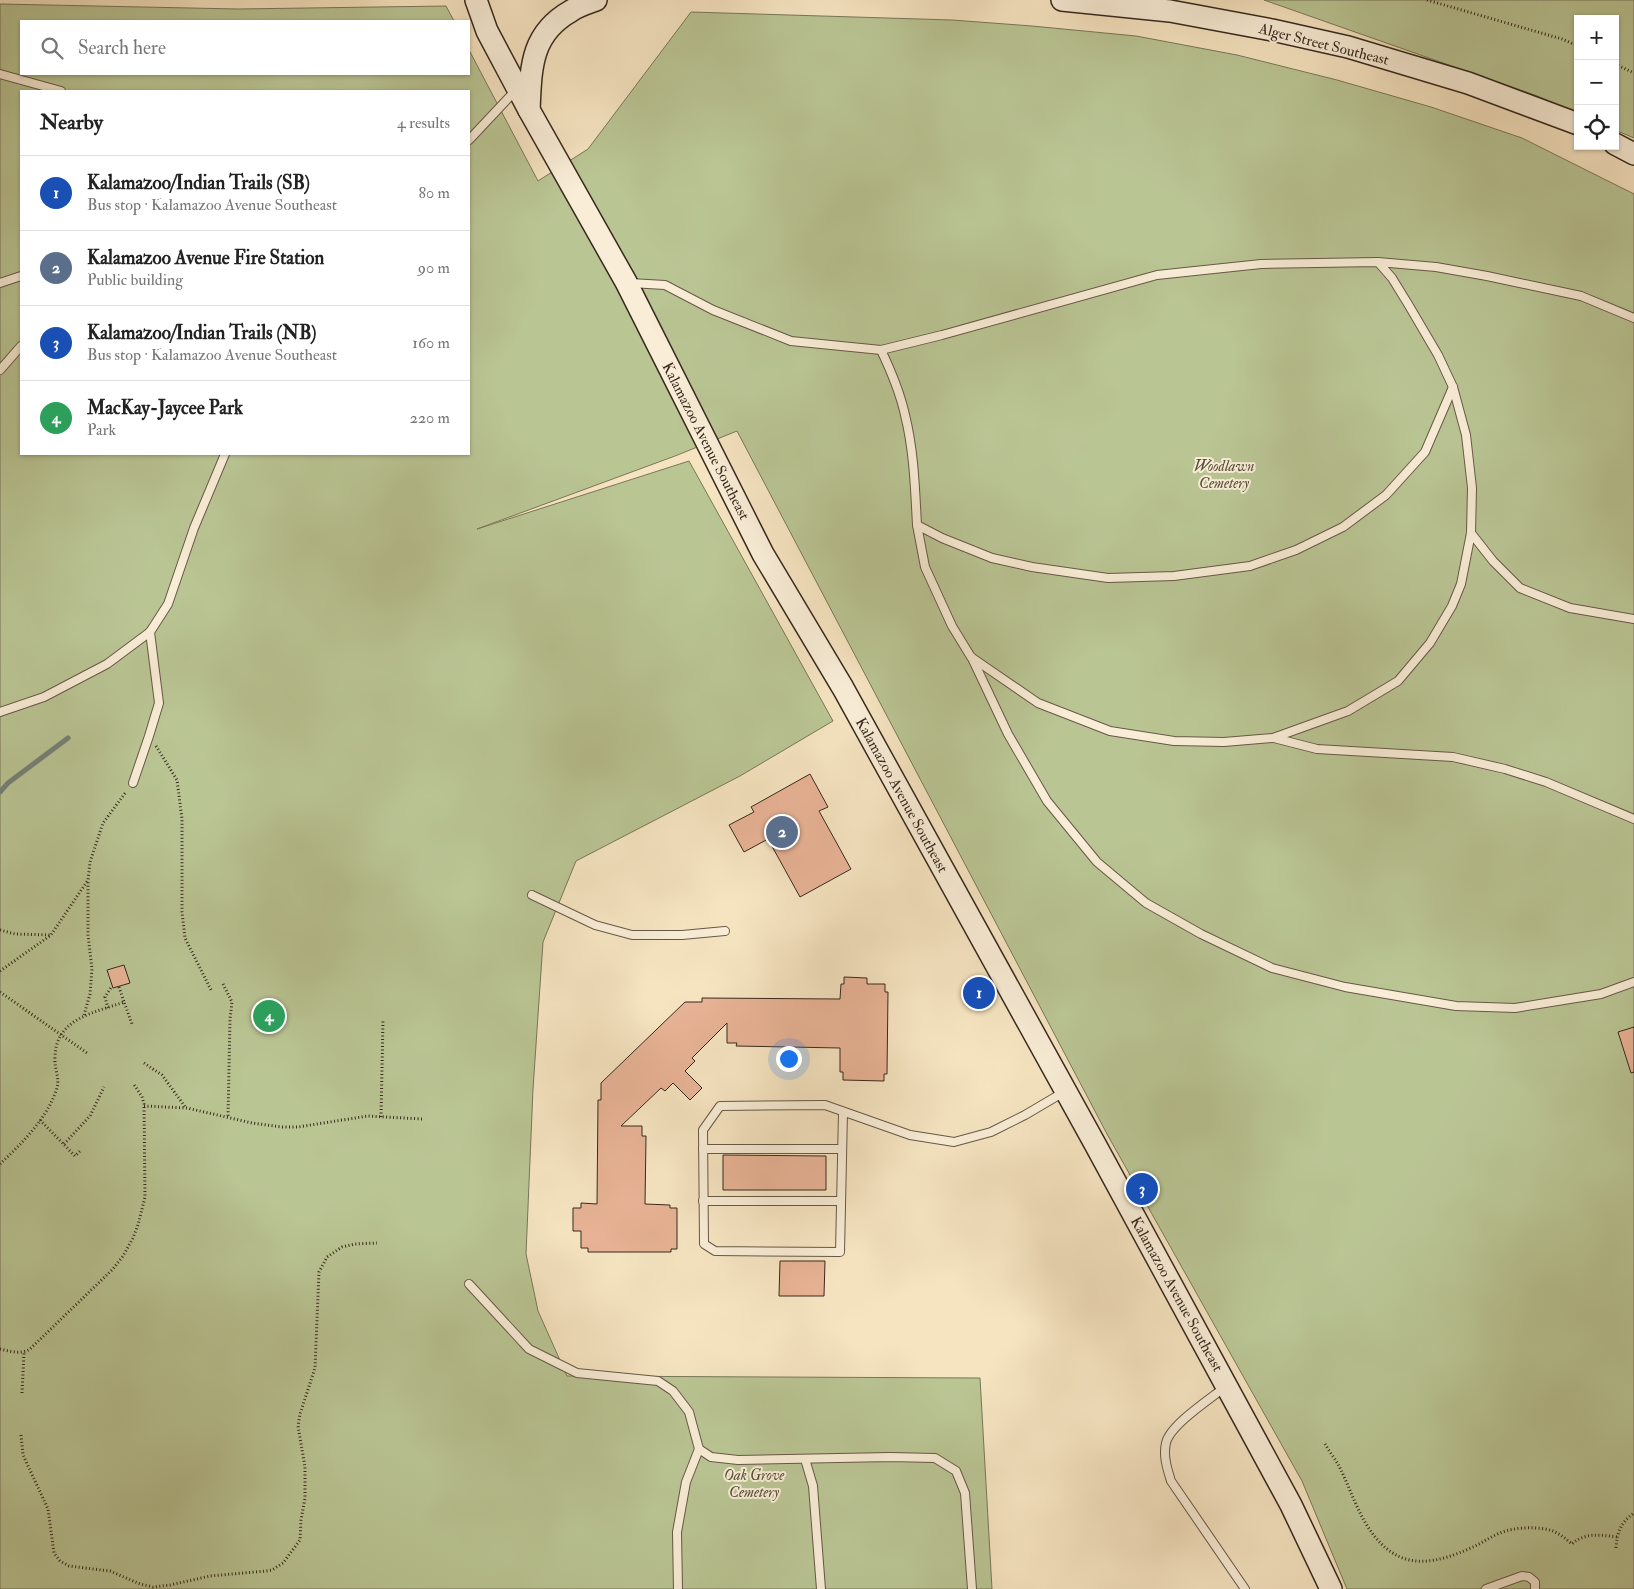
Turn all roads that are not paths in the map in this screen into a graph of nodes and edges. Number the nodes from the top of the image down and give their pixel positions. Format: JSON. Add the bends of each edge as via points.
{"nodes":[{"id":1,"x":476,"y":0,"type":"edge"},
{"id":2,"x":596,"y":0,"type":"edge"},
{"id":3,"x":1062,"y":0,"type":"edge"},
{"id":4,"x":0,"y":74,"type":"edge"},
{"id":5,"x":518,"y":89,"type":"junction"},
{"id":6,"x":57,"y":90,"type":"edge"},
{"id":7,"x":529,"y":110,"type":"junction"},
{"id":8,"x":1574,"y":123,"type":"edge"},
{"id":9,"x":470,"y":139,"type":"edge"},
{"id":10,"x":1619,"y":146,"type":"edge"},
{"id":11,"x":1634,"y":154,"type":"edge"},
{"id":12,"x":1378,"y":262,"type":"junction"},
{"id":13,"x":20,"y":276,"type":"edge"},
{"id":14,"x":626,"y":282,"type":"junction"},
{"id":15,"x":0,"y":283,"type":"edge"},
{"id":16,"x":1634,"y":318,"type":"edge"},
{"id":17,"x":20,"y":347,"type":"edge"},
{"id":18,"x":881,"y":350,"type":"junction"},
{"id":19,"x":0,"y":370,"type":"edge"},
{"id":20,"x":1453,"y":387,"type":"junction"},
{"id":21,"x":225,"y":455,"type":"edge"},
{"id":22,"x":917,"y":526,"type":"junction"},
{"id":23,"x":1471,"y":533,"type":"junction"},
{"id":24,"x":1634,"y":618,"type":"edge"},
{"id":25,"x":150,"y":632,"type":"junction"},
{"id":26,"x":971,"y":656,"type":"junction"},
{"id":27,"x":0,"y":712,"type":"edge"},
{"id":28,"x":1273,"y":738,"type":"junction"},
{"id":29,"x":133,"y":783,"type":"road end"},
{"id":30,"x":1634,"y":819,"type":"edge"},
{"id":31,"x":532,"y":895,"type":"dead end"},
{"id":32,"x":725,"y":931,"type":"dead end"},
{"id":33,"x":1634,"y":982,"type":"edge"},
{"id":34,"x":1066,"y":1091,"type":"junction"},
{"id":35,"x":843,"y":1112,"type":"junction"},
{"id":36,"x":703,"y":1149,"type":"junction"},
{"id":37,"x":842,"y":1149,"type":"junction"},
{"id":38,"x":703,"y":1201,"type":"junction"},
{"id":39,"x":841,"y":1201,"type":"junction"},
{"id":40,"x":468,"y":1284,"type":"dead end"},
{"id":41,"x":1226,"y":1386,"type":"junction"},
{"id":42,"x":699,"y":1449,"type":"junction"},
{"id":43,"x":805,"y":1459,"type":"junction"},
{"id":44,"x":678,"y":1589,"type":"edge"},
{"id":45,"x":821,"y":1589,"type":"edge"},
{"id":46,"x":972,"y":1589,"type":"edge"},
{"id":47,"x":1245,"y":1589,"type":"edge"},
{"id":48,"x":1331,"y":1589,"type":"edge"},
{"id":49,"x":1486,"y":1589,"type":"edge"},
{"id":50,"x":1535,"y":1589,"type":"edge"}],
"edges":[{"from":1,"to":5,"type":"main road","name":"Kalamazoo Avenue Southeast","via":[[487,31]]},
{"from":2,"to":7,"type":"main road","via":[[558,19],[541,40],[531,70]]},
{"from":3,"to":8,"type":"main road","name":"Alger Street Southeast","via":[[1170,11],[1348,47],[1468,83]]},
{"from":4,"to":6,"type":"lane"},
{"from":5,"to":7,"type":"main road","name":"Kalamazoo Avenue Southeast"},
{"from":5,"to":9,"type":"lane"},
{"from":7,"to":14,"type":"main road","name":"Kalamazoo Avenue Southeast"},
{"from":10,"to":11,"type":"main road"},
{"from":12,"to":16,"type":"lane","via":[[1436,267],[1581,296]]},
{"from":12,"to":18,"type":"lane","via":[[1261,264],[1157,275]]},
{"from":12,"to":20,"type":"lane","via":[[1408,304]]},
{"from":13,"to":15,"type":"lane"},
{"from":14,"to":18,"type":"lane","via":[[665,285],[713,310],[792,341]]},
{"from":14,"to":34,"type":"main road","name":"Kalamazoo Avenue Southeast","via":[[763,554],[843,688]]},
{"from":17,"to":19,"type":"lane"},
{"from":18,"to":22,"type":"lane","via":[[895,380],[905,415],[914,466]]},
{"from":20,"to":22,"type":"lane","via":[[1425,452],[1386,495],[1343,527],[1296,550],[1250,566],[1174,576],[1108,578],[992,558]]},
{"from":20,"to":23,"type":"lane","via":[[1466,436],[1472,488]]},
{"from":21,"to":25,"type":"lane","via":[[194,528],[168,604]]},
{"from":22,"to":26,"type":"lane","via":[[925,566],[952,626]]},
{"from":23,"to":24,"type":"lane","via":[[1520,588],[1570,608]]},
{"from":23,"to":28,"type":"lane","via":[[1461,584],[1452,606],[1430,643],[1398,681],[1348,710]]},
{"from":25,"to":27,"type":"lane","via":[[107,664],[44,697]]},
{"from":25,"to":29,"type":"lane","via":[[159,703]]},
{"from":26,"to":28,"type":"lane","via":[[1038,703],[1110,731],[1174,741],[1224,742]]},
{"from":26,"to":33,"type":"lane","via":[[1008,734],[1047,801],[1096,862],[1146,904],[1201,934],[1272,968],[1345,987],[1456,1006],[1515,1008],[1601,994]]},
{"from":28,"to":30,"type":"lane","via":[[1317,749],[1453,757],[1546,782]]},
{"from":31,"to":32,"type":"lane","via":[[595,925],[632,935]]},
{"from":34,"to":35,"type":"lane","via":[[991,1132],[954,1142],[910,1135]]},
{"from":34,"to":41,"type":"main road","name":"Kalamazoo Avenue Southeast"},
{"from":35,"to":36,"type":"lane","via":[[825,1105],[720,1106],[703,1130]]},
{"from":35,"to":37,"type":"lane"},
{"from":36,"to":37,"type":"lane"},
{"from":36,"to":38,"type":"lane"},
{"from":37,"to":39,"type":"lane"},
{"from":38,"to":39,"type":"lane"},
{"from":38,"to":39,"type":"lane","via":[[704,1244],[715,1251],[840,1252]]},
{"from":40,"to":42,"type":"lane","via":[[529,1349],[577,1373],[658,1381],[673,1391],[689,1412]]},
{"from":41,"to":47,"type":"lane","via":[[1178,1423],[1166,1441],[1165,1463],[1171,1480]]},
{"from":41,"to":48,"type":"main road","name":"Kalamazoo Avenue Southeast","via":[[1291,1505]]},
{"from":42,"to":43,"type":"lane","via":[[711,1457],[738,1460]]},
{"from":42,"to":44,"type":"lane","via":[[686,1482],[677,1532]]},
{"from":43,"to":45,"type":"lane","via":[[813,1486]]},
{"from":43,"to":46,"type":"lane","via":[[935,1458],[956,1471],[965,1493]]},
{"from":49,"to":50,"type":"lane","via":[[1522,1576],[1535,1582]]}]}
